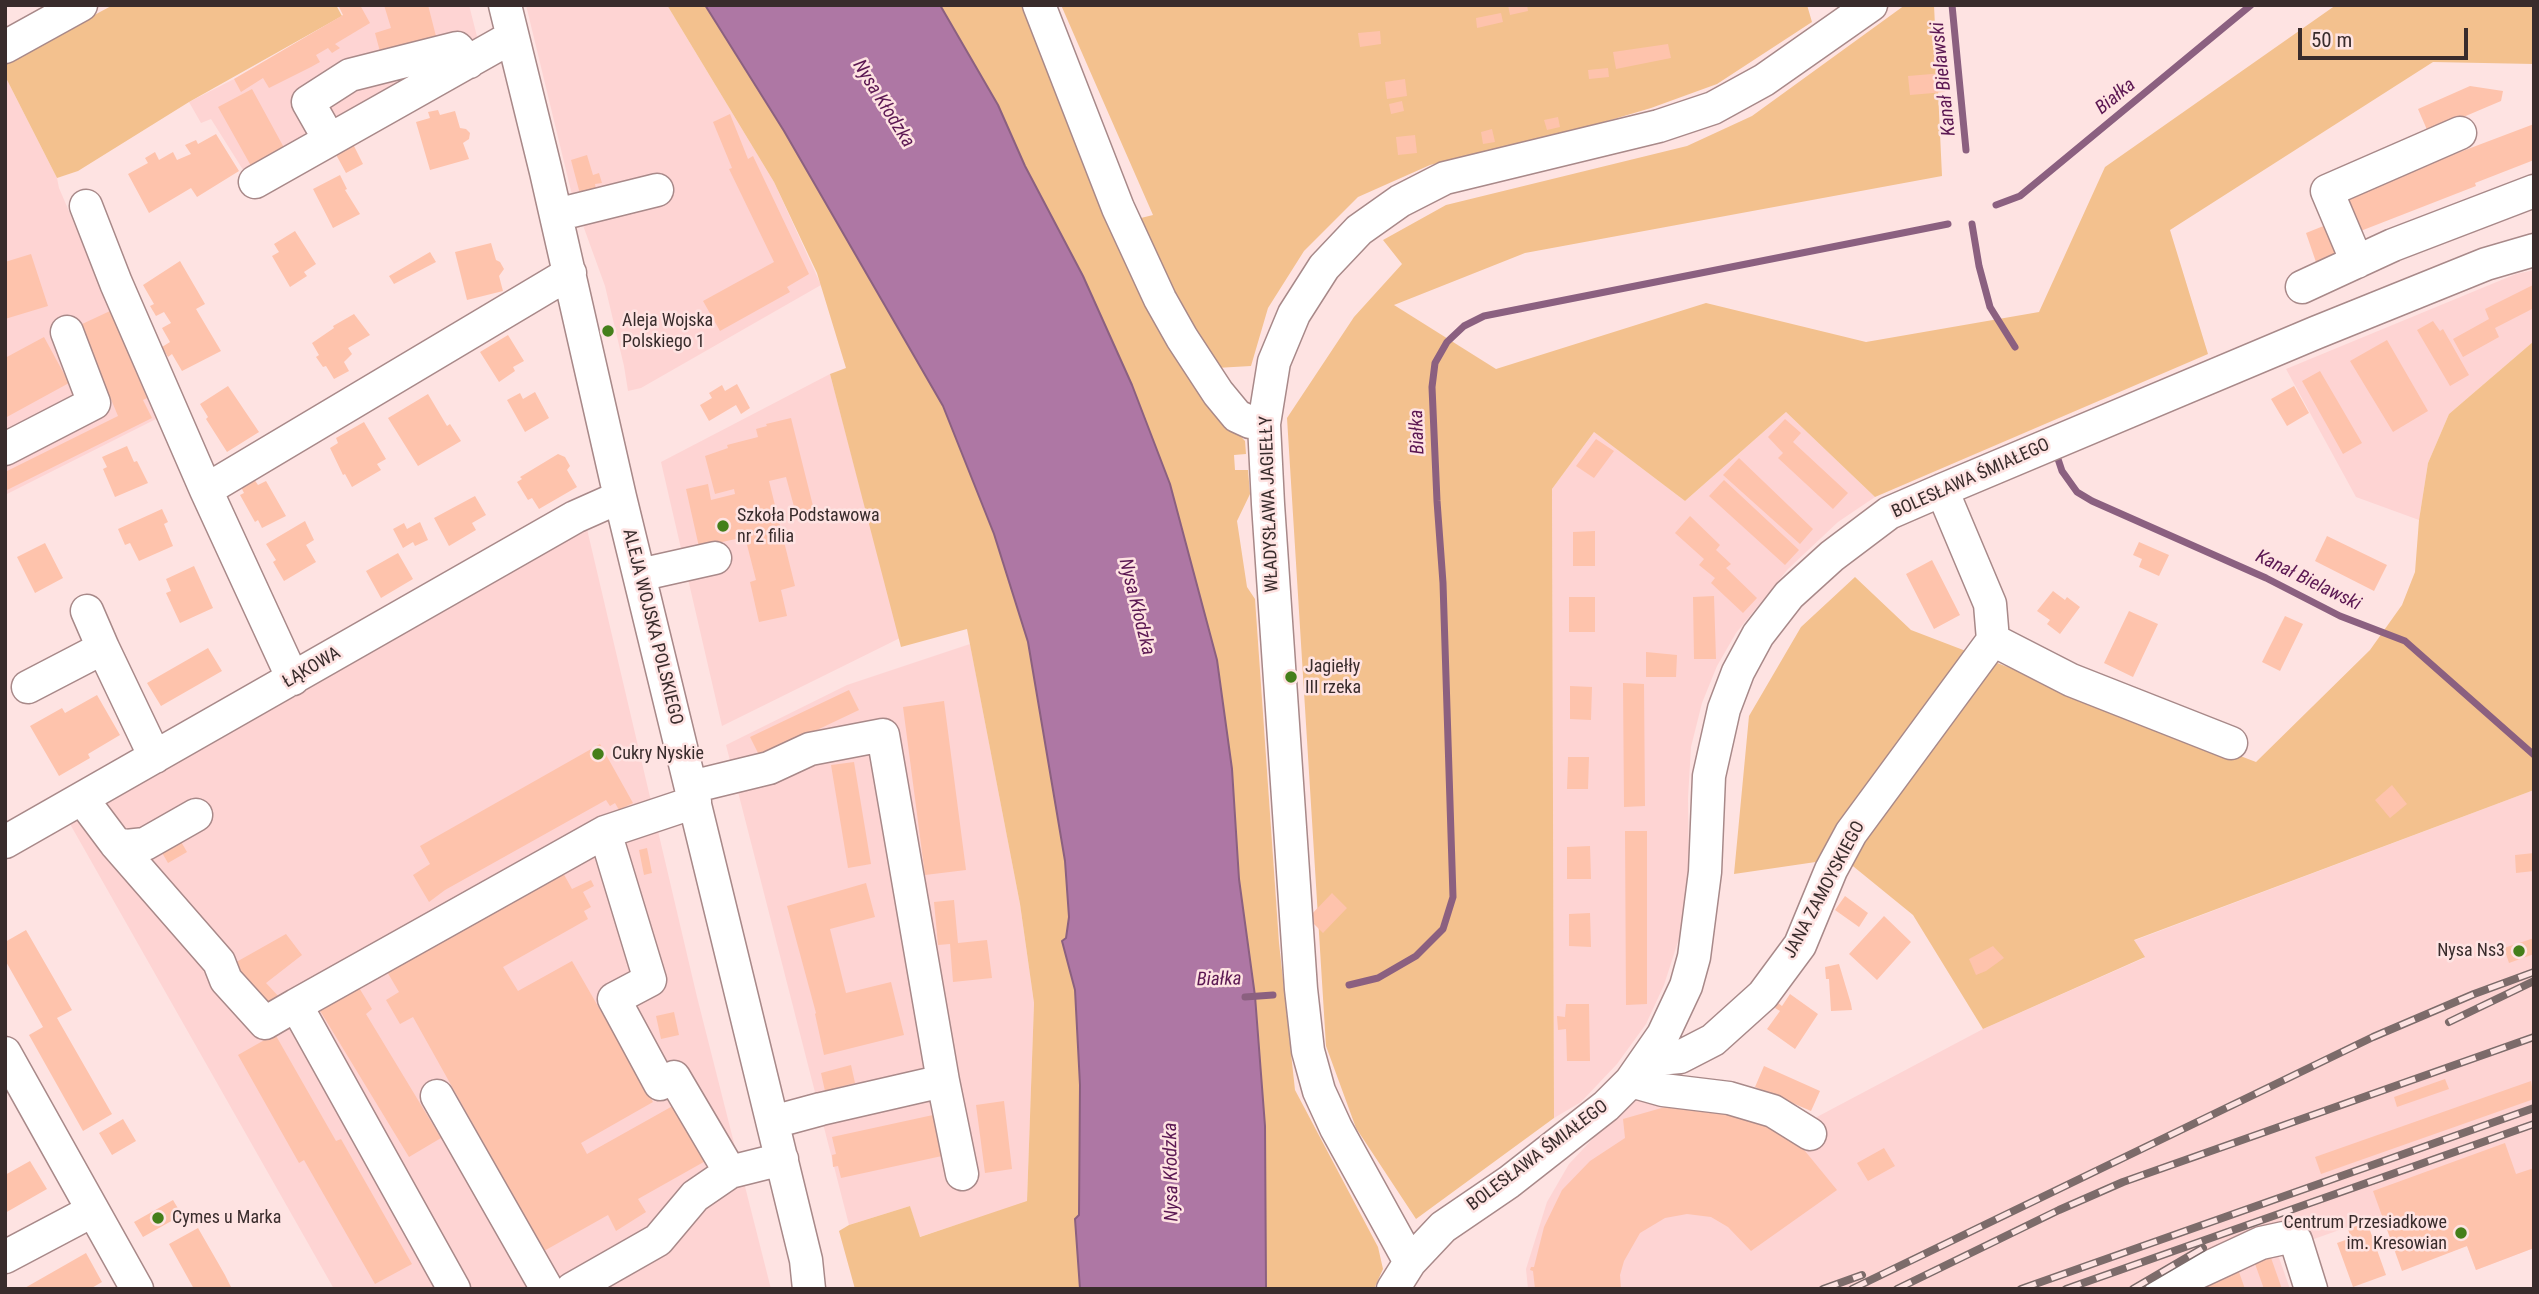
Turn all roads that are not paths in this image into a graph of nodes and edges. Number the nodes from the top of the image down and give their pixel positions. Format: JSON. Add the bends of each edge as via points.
{"nodes":[{"id":1,"x":81,"y":5,"type":"edge"},
{"id":2,"x":505,"y":5,"type":"edge"},
{"id":3,"x":1039,"y":5,"type":"edge"},
{"id":4,"x":1871,"y":5,"type":"edge"},
{"id":5,"x":512,"y":37,"type":"junction"},
{"id":6,"x":5,"y":47,"type":"edge"},
{"id":7,"x":469,"y":62,"type":"junction"},
{"id":8,"x":2460,"y":133,"type":"dead end"},
{"id":9,"x":329,"y":139,"type":"junction"},
{"id":10,"x":255,"y":182,"type":"dead end"},
{"id":11,"x":657,"y":190,"type":"dead end"},
{"id":12,"x":2534,"y":191,"type":"edge"},
{"id":13,"x":86,"y":206,"type":"dead end"},
{"id":14,"x":2496,"y":206,"type":"junction"},
{"id":15,"x":556,"y":215,"type":"junction"},
{"id":16,"x":2524,"y":253,"type":"edge"},
{"id":17,"x":2357,"y":262,"type":"junction"},
{"id":18,"x":570,"y":273,"type":"junction"},
{"id":19,"x":2302,"y":287,"type":"dead end"},
{"id":20,"x":67,"y":332,"type":"dead end"},
{"id":21,"x":1264,"y":424,"type":"junction"},
{"id":22,"x":5,"y":449,"type":"edge"},
{"id":23,"x":206,"y":490,"type":"junction"},
{"id":24,"x":1942,"y":490,"type":"junction"},
{"id":25,"x":620,"y":497,"type":"junction"},
{"id":26,"x":715,"y":558,"type":"dead end"},
{"id":27,"x":639,"y":575,"type":"junction"},
{"id":28,"x":87,"y":611,"type":"dead end"},
{"id":29,"x":1993,"y":639,"type":"junction"},
{"id":30,"x":103,"y":648,"type":"junction"},
{"id":31,"x":292,"y":679,"type":"junction"},
{"id":32,"x":28,"y":687,"type":"dead end"},
{"id":33,"x":2231,"y":743,"type":"dead end"},
{"id":34,"x":155,"y":757,"type":"junction"},
{"id":35,"x":693,"y":794,"type":"junction"},
{"id":36,"x":83,"y":800,"type":"junction"},
{"id":37,"x":196,"y":815,"type":"dead end"},
{"id":38,"x":605,"y":832,"type":"junction"},
{"id":39,"x":5,"y":842,"type":"edge"},
{"id":40,"x":117,"y":844,"type":"junction"},
{"id":41,"x":296,"y":1005,"type":"junction"},
{"id":42,"x":5,"y":1053,"type":"edge"},
{"id":43,"x":1639,"y":1070,"type":"junction"},
{"id":44,"x":943,"y":1081,"type":"junction"},
{"id":45,"x":437,"y":1096,"type":"dead end"},
{"id":46,"x":773,"y":1122,"type":"junction"},
{"id":47,"x":1810,"y":1134,"type":"dead end"},
{"id":48,"x":782,"y":1159,"type":"junction"},
{"id":49,"x":730,"y":1172,"type":"junction"},
{"id":50,"x":962,"y":1174,"type":"dead end"},
{"id":51,"x":93,"y":1211,"type":"junction"},
{"id":52,"x":5,"y":1257,"type":"edge"},
{"id":53,"x":1409,"y":1262,"type":"junction"},
{"id":54,"x":137,"y":1289,"type":"edge"},
{"id":55,"x":454,"y":1289,"type":"edge"},
{"id":56,"x":547,"y":1289,"type":"edge"},
{"id":57,"x":572,"y":1289,"type":"edge"},
{"id":58,"x":808,"y":1289,"type":"edge"},
{"id":59,"x":1393,"y":1289,"type":"edge"},
{"id":60,"x":2162,"y":1289,"type":"edge"},
{"id":61,"x":2311,"y":1289,"type":"edge"}],
"edges":[{"from":1,"to":6,"type":"street"},
{"from":2,"to":5,"type":"street","name":"ALEJA WOJSKA POLSKIEGO"},
{"from":3,"to":21,"type":"street","via":[[1118,208],[1166,309],[1237,416]]},
{"from":4,"to":21,"type":"street","name":"WŁADYSŁAWA JAGIEŁŁY","via":[[1764,80],[1713,108],[1659,127],[1445,178],[1378,215],[1324,267],[1303,297],[1274,362]]},
{"from":5,"to":7,"type":"street"},
{"from":5,"to":15,"type":"street","name":"ALEJA WOJSKA POLSKIEGO"},
{"from":7,"to":9,"type":"street"},
{"from":7,"to":9,"type":"street","via":[[457,48],[351,75],[308,102]]},
{"from":8,"to":17,"type":"street","via":[[2327,191]]},
{"from":9,"to":10,"type":"street"},
{"from":11,"to":15,"type":"street"},
{"from":12,"to":14,"type":"street"},
{"from":13,"to":23,"type":"street"},
{"from":14,"to":16,"type":"street"},
{"from":14,"to":17,"type":"street"},
{"from":15,"to":18,"type":"street","name":"ALEJA WOJSKA POLSKIEGO"},
{"from":16,"to":24,"type":"street","name":"BOLESŁAWA ŚMIAŁEGO","via":[[2315,333]]},
{"from":17,"to":19,"type":"street"},
{"from":18,"to":23,"type":"street"},
{"from":18,"to":25,"type":"street","name":"ALEJA WOJSKA POLSKIEGO"},
{"from":20,"to":22,"type":"street","via":[[94,403]]},
{"from":21,"to":53,"type":"street","name":"WŁADYSŁAWA JAGIEŁŁY","via":[[1308,1052],[1336,1128]]},
{"from":23,"to":31,"type":"street"},
{"from":24,"to":29,"type":"street","via":[[1990,604]]},
{"from":24,"to":43,"type":"street","name":"BOLESŁAWA ŚMIAŁEGO","via":[[1889,513],[1832,556],[1789,595],[1758,635],[1738,672],[1724,709],[1709,776],[1705,872],[1694,957],[1663,1035]]},
{"from":25,"to":27,"type":"street","name":"ALEJA WOJSKA POLSKIEGO"},
{"from":25,"to":31,"type":"street","name":"ŁĄKOWA","via":[[575,517]]},
{"from":26,"to":27,"type":"street"},
{"from":27,"to":35,"type":"street","name":"ALEJA WOJSKA POLSKIEGO"},
{"from":28,"to":30,"type":"street"},
{"from":29,"to":33,"type":"street","via":[[2071,680]]},
{"from":29,"to":43,"type":"street","name":"JANA ZAMOYSKIEGO","via":[[1852,833],[1800,944],[1763,995],[1713,1041]]},
{"from":30,"to":32,"type":"street"},
{"from":30,"to":34,"type":"street"},
{"from":31,"to":34,"type":"street","name":"ŁĄKOWA"},
{"from":34,"to":36,"type":"street","name":"ŁĄKOWA"},
{"from":35,"to":38,"type":"street"},
{"from":35,"to":44,"type":"street","via":[[810,749],[883,735]]},
{"from":35,"to":46,"type":"street","name":"ALEJA WOJSKA POLSKIEGO"},
{"from":36,"to":39,"type":"street","name":"ŁĄKOWA"},
{"from":36,"to":40,"type":"street"},
{"from":37,"to":40,"type":"street","via":[[145,844]]},
{"from":38,"to":41,"type":"street"},
{"from":38,"to":49,"type":"street","via":[[650,980],[614,999],[660,1084],[674,1077]]},
{"from":40,"to":41,"type":"street","via":[[219,961],[226,980],[265,1023]]},
{"from":41,"to":55,"type":"street"},
{"from":42,"to":51,"type":"street"},
{"from":43,"to":47,"type":"street","via":[[1663,1090],[1729,1098],[1773,1111]]},
{"from":43,"to":53,"type":"street","name":"BOLESŁAWA ŚMIAŁEGO","via":[[1606,1106],[1443,1227]]},
{"from":44,"to":46,"type":"street"},
{"from":44,"to":50,"type":"street"},
{"from":45,"to":56,"type":"street"},
{"from":46,"to":48,"type":"street","name":"ALEJA WOJSKA POLSKIEGO"},
{"from":48,"to":49,"type":"street"},
{"from":48,"to":58,"type":"street","name":"ALEJA WOJSKA POLSKIEGO","via":[[806,1260]]},
{"from":49,"to":57,"type":"street","via":[[695,1196],[658,1240]]},
{"from":51,"to":52,"type":"street"},
{"from":51,"to":54,"type":"street"},
{"from":53,"to":59,"type":"street","name":"BOLESŁAWA ŚMIAŁEGO"},
{"from":60,"to":61,"type":"street","via":[[2261,1243],[2284,1238],[2296,1241]]}]}
